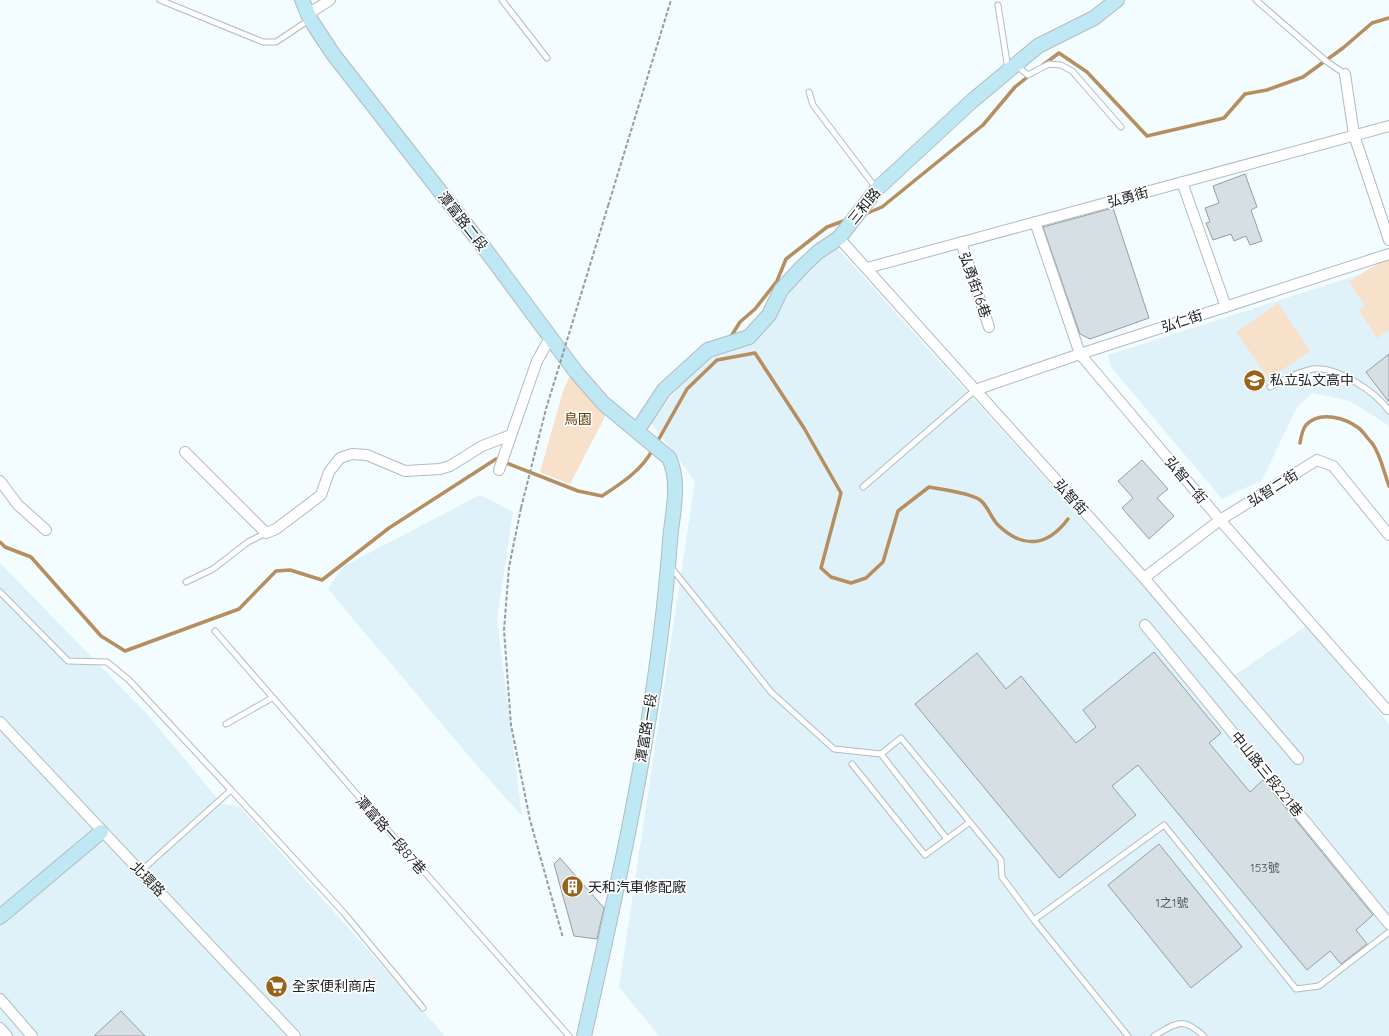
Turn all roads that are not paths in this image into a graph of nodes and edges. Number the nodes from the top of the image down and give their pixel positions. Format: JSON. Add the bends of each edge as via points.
{"nodes":[{"id":1,"x":160,"y":0,"type":"edge"},
{"id":2,"x":302,"y":0,"type":"edge"},
{"id":3,"x":330,"y":0,"type":"edge"},
{"id":4,"x":502,"y":0,"type":"edge"},
{"id":5,"x":1117,"y":0,"type":"edge"},
{"id":6,"x":1256,"y":0,"type":"edge"},
{"id":7,"x":998,"y":5,"type":"dead end"},
{"id":8,"x":309,"y":17,"type":"junction"},
{"id":9,"x":547,"y":58,"type":"dead end"},
{"id":10,"x":1012,"y":68,"type":"junction"},
{"id":11,"x":1345,"y":74,"type":"joint"},
{"id":12,"x":809,"y":92,"type":"dead end"},
{"id":13,"x":1389,"y":126,"type":"edge"},
{"id":14,"x":1121,"y":127,"type":"dead end"},
{"id":15,"x":1354,"y":135,"type":"junction"},
{"id":16,"x":1182,"y":182,"type":"junction"},
{"id":17,"x":876,"y":189,"type":"junction"},
{"id":18,"x":1035,"y":222,"type":"junction"},
{"id":19,"x":839,"y":238,"type":"junction"},
{"id":20,"x":1389,"y":240,"type":"edge"},
{"id":21,"x":960,"y":242,"type":"junction"},
{"id":22,"x":1389,"y":254,"type":"edge"},
{"id":23,"x":867,"y":268,"type":"junction"},
{"id":24,"x":1226,"y":307,"type":"junction"},
{"id":25,"x":989,"y":327,"type":"dead end"},
{"id":26,"x":550,"y":338,"type":"junction"},
{"id":27,"x":1080,"y":354,"type":"junction"},
{"id":28,"x":1270,"y":387,"type":"dead end"},
{"id":29,"x":975,"y":390,"type":"junction"},
{"id":30,"x":1389,"y":412,"type":"edge"},
{"id":31,"x":642,"y":434,"type":"junction"},
{"id":32,"x":511,"y":435,"type":"junction"},
{"id":33,"x":185,"y":452,"type":"dead end"},
{"id":34,"x":500,"y":468,"type":"dead end"},
{"id":35,"x":0,"y":481,"type":"edge"},
{"id":36,"x":863,"y":487,"type":"dead end"},
{"id":37,"x":1220,"y":520,"type":"junction"},
{"id":38,"x":46,"y":530,"type":"dead end"},
{"id":39,"x":266,"y":532,"type":"junction"},
{"id":40,"x":1389,"y":535,"type":"edge"},
{"id":41,"x":669,"y":564,"type":"junction"},
{"id":42,"x":1144,"y":578,"type":"junction"},
{"id":43,"x":186,"y":582,"type":"dead end"},
{"id":44,"x":0,"y":592,"type":"edge"},
{"id":45,"x":1145,"y":625,"type":"dead end"},
{"id":46,"x":215,"y":631,"type":"dead end"},
{"id":47,"x":272,"y":698,"type":"junction"},
{"id":48,"x":1388,"y":709,"type":"edge"},
{"id":49,"x":0,"y":722,"type":"edge"},
{"id":50,"x":226,"y":724,"type":"dead end"},
{"id":51,"x":881,"y":754,"type":"junction"},
{"id":52,"x":1298,"y":759,"type":"dead end"},
{"id":53,"x":852,"y":764,"type":"dead end"},
{"id":54,"x":231,"y":790,"type":"junction"},
{"id":55,"x":970,"y":822,"type":"junction"},
{"id":56,"x":101,"y":832,"type":"junction"},
{"id":57,"x":947,"y":839,"type":"junction"},
{"id":58,"x":141,"y":871,"type":"junction"},
{"id":59,"x":0,"y":917,"type":"edge"},
{"id":60,"x":1034,"y":920,"type":"junction"},
{"id":61,"x":1389,"y":924,"type":"edge"},
{"id":62,"x":1389,"y":932,"type":"edge"},
{"id":63,"x":0,"y":999,"type":"edge"},
{"id":64,"x":423,"y":1008,"type":"dead end"},
{"id":65,"x":0,"y":1028,"type":"edge"},
{"id":66,"x":7,"y":1036,"type":"edge"},
{"id":67,"x":32,"y":1036,"type":"edge"},
{"id":68,"x":295,"y":1036,"type":"edge"},
{"id":69,"x":569,"y":1036,"type":"edge"},
{"id":70,"x":584,"y":1036,"type":"edge"},
{"id":71,"x":1128,"y":1036,"type":"edge"},
{"id":72,"x":1154,"y":1036,"type":"edge"},
{"id":73,"x":1204,"y":1036,"type":"edge"}],
"edges":[{"from":1,"to":8,"type":"lane","via":[[263,42],[276,42]]},
{"from":2,"to":8,"type":"street","name":"潭富路二段"},
{"from":3,"to":8,"type":"street"},
{"from":4,"to":9,"type":"lane"},
{"from":5,"to":10,"type":"street","name":"三和路","via":[[1094,18],[1038,46]]},
{"from":6,"to":11,"type":"lane","via":[[1326,61]]},
{"from":7,"to":10,"type":"lane"},
{"from":8,"to":26,"type":"street","name":"潭富路二段","via":[[333,54],[485,249]]},
{"from":10,"to":14,"type":"lane","via":[[1028,75],[1049,64],[1061,65],[1072,71]]},
{"from":10,"to":17,"type":"street","name":"三和路"},
{"from":11,"to":15,"type":"street"},
{"from":12,"to":17,"type":"lane","via":[[813,105]]},
{"from":13,"to":15,"type":"street","name":"弘勇街"},
{"from":15,"to":16,"type":"street","name":"弘勇街"},
{"from":15,"to":20,"type":"street"},
{"from":16,"to":18,"type":"street","name":"弘勇街"},
{"from":16,"to":24,"type":"street"},
{"from":17,"to":19,"type":"street","name":"三和路"},
{"from":18,"to":21,"type":"street","name":"弘勇街"},
{"from":18,"to":27,"type":"street","name":"弘智一街"},
{"from":19,"to":23,"type":"street","name":"弘智街"},
{"from":19,"to":31,"type":"street","name":"三和路","via":[[818,252],[781,290],[768,315],[749,337],[708,350],[664,390]]},
{"from":21,"to":23,"type":"street","name":"弘勇街"},
{"from":21,"to":25,"type":"street","name":"弘勇街16巷"},
{"from":22,"to":24,"type":"street","name":"弘仁街"},
{"from":23,"to":29,"type":"street","name":"弘智街"},
{"from":24,"to":27,"type":"street","name":"弘仁街"},
{"from":26,"to":31,"type":"street","name":"潭富路二段","via":[[604,403]]},
{"from":26,"to":32,"type":"street","via":[[536,362]]},
{"from":27,"to":29,"type":"street","name":"弘仁街"},
{"from":27,"to":37,"type":"street","name":"弘智一街"},
{"from":28,"to":30,"type":"lane","via":[[1314,369],[1332,372],[1351,379],[1374,396]]},
{"from":29,"to":36,"type":"lane"},
{"from":29,"to":42,"type":"street","name":"弘智街"},
{"from":31,"to":41,"type":"street","name":"潭富路一段","via":[[670,458],[675,476]]},
{"from":32,"to":34,"type":"street"},
{"from":32,"to":39,"type":"street","via":[[482,446],[450,466],[440,469],[405,471],[367,455],[352,454],[340,458],[329,472],[321,495],[276,529]]},
{"from":33,"to":39,"type":"street"},
{"from":35,"to":38,"type":"street","via":[[18,505]]},
{"from":37,"to":40,"type":"street","name":"弘智二街","via":[[1317,460],[1333,466]]},
{"from":37,"to":42,"type":"street","name":"弘智二街"},
{"from":37,"to":48,"type":"street","name":"弘智一街"},
{"from":39,"to":43,"type":"lane","via":[[248,542],[213,569]]},
{"from":41,"to":51,"type":"lane","via":[[771,692],[834,749]]},
{"from":41,"to":70,"type":"street","name":"潭富路一段","via":[[654,682],[632,820]]},
{"from":42,"to":52,"type":"street","name":"弘智街"},
{"from":44,"to":54,"type":"lane","via":[[68,661],[107,662],[129,680]]},
{"from":45,"to":61,"type":"street","name":"中山路三段221巷"},
{"from":46,"to":47,"type":"lane","name":"潭富路一段87巷"},
{"from":47,"to":50,"type":"lane"},
{"from":47,"to":69,"type":"lane","name":"潭富路一段87巷"},
{"from":49,"to":56,"type":"street","name":"北環路"},
{"from":51,"to":55,"type":"lane","via":[[901,738]]},
{"from":51,"to":57,"type":"lane"},
{"from":53,"to":57,"type":"lane","via":[[925,855]]},
{"from":54,"to":58,"type":"lane"},
{"from":54,"to":64,"type":"lane","via":[[344,913]]},
{"from":55,"to":57,"type":"lane"},
{"from":55,"to":60,"type":"lane","via":[[1001,860],[1002,877]]},
{"from":56,"to":58,"type":"street","name":"北環路"},
{"from":56,"to":59,"type":"street"},
{"from":58,"to":68,"type":"street","name":"北環路"},
{"from":60,"to":62,"type":"lane","via":[[1164,825],[1296,989],[1319,986]]},
{"from":60,"to":71,"type":"lane"},
{"from":63,"to":67,"type":"street"},
{"from":65,"to":66,"type":"street"},
{"from":72,"to":73,"type":"lane","via":[[1176,1023],[1191,1024]]}]}
